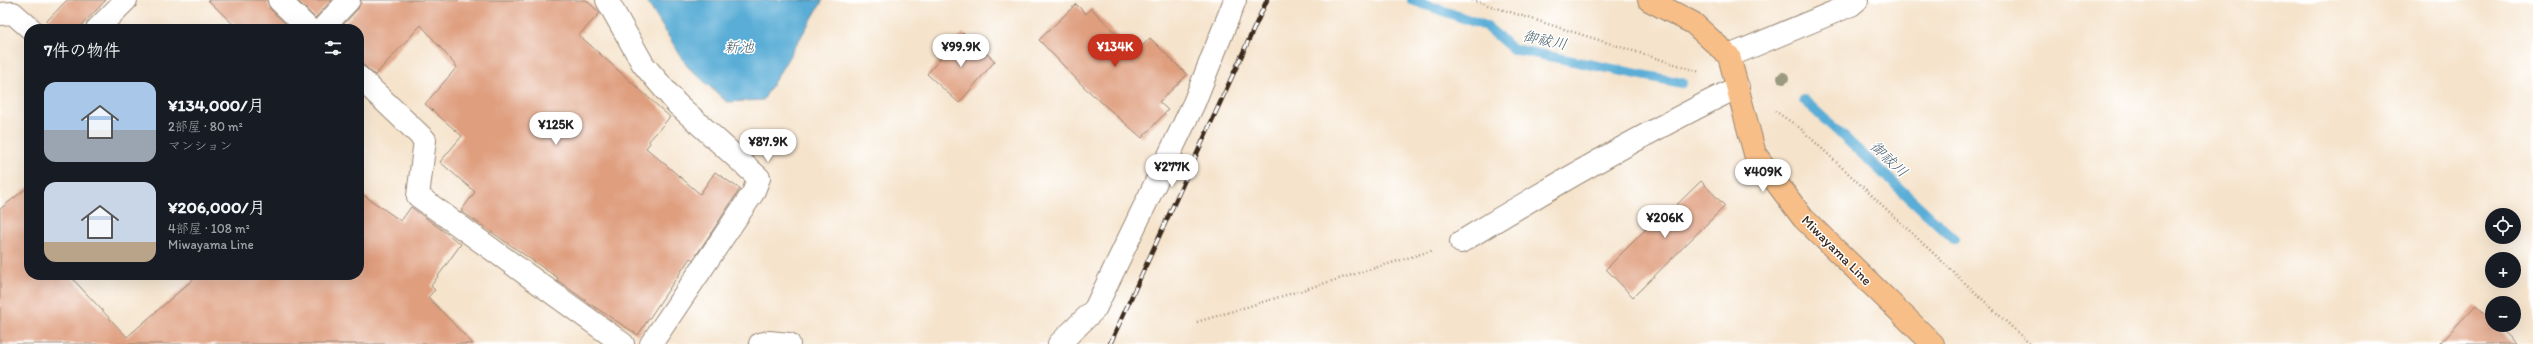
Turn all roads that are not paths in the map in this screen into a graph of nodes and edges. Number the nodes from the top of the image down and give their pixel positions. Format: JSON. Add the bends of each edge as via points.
{"nodes":[{"id":1,"x":126,"y":0,"type":"edge"},
{"id":2,"x":279,"y":0,"type":"edge"},
{"id":3,"x":349,"y":0,"type":"edge"},
{"id":4,"x":607,"y":0,"type":"edge"},
{"id":5,"x":1235,"y":0,"type":"edge"},
{"id":6,"x":1649,"y":0,"type":"edge"},
{"id":7,"x":1857,"y":0,"type":"edge"},
{"id":8,"x":0,"y":14,"type":"edge"},
{"id":9,"x":25,"y":24,"type":"edge"},
{"id":10,"x":102,"y":24,"type":"edge"},
{"id":11,"x":304,"y":24,"type":"edge"},
{"id":12,"x":327,"y":24,"type":"edge"},
{"id":13,"x":1729,"y":56,"type":"junction"},
{"id":14,"x":364,"y":82,"type":"edge"},
{"id":15,"x":1738,"y":87,"type":"junction"},
{"id":16,"x":1461,"y":242,"type":"road end"},
{"id":17,"x":623,"y":344,"type":"edge"},
{"id":18,"x":651,"y":344,"type":"edge"},
{"id":19,"x":760,"y":344,"type":"edge"},
{"id":20,"x":789,"y":344,"type":"edge"},
{"id":21,"x":1059,"y":344,"type":"edge"},
{"id":22,"x":1934,"y":344,"type":"edge"}],
"edges":[{"from":1,"to":10,"type":"street"},
{"from":2,"to":11,"type":"street"},
{"from":3,"to":12,"type":"street"},
{"from":4,"to":18,"type":"street","via":[[643,64],[672,98],[759,178],[753,193]]},
{"from":5,"to":21,"type":"street","via":[[1194,103],[1095,309]]},
{"from":6,"to":13,"type":"main road","via":[[1693,22]]},
{"from":7,"to":13,"type":"street","via":[[1851,5]]},
{"from":8,"to":9,"type":"street","via":[[13,13]]},
{"from":13,"to":15,"type":"main road","name":"Miwayama Line"},
{"from":14,"to":17,"type":"street","via":[[425,140],[418,196]]},
{"from":15,"to":16,"type":"street","via":[[1673,119],[1561,181]]},
{"from":15,"to":22,"type":"main road","name":"Miwayama Line","via":[[1755,154],[1803,218]]},
{"from":19,"to":20,"type":"street"}]}
